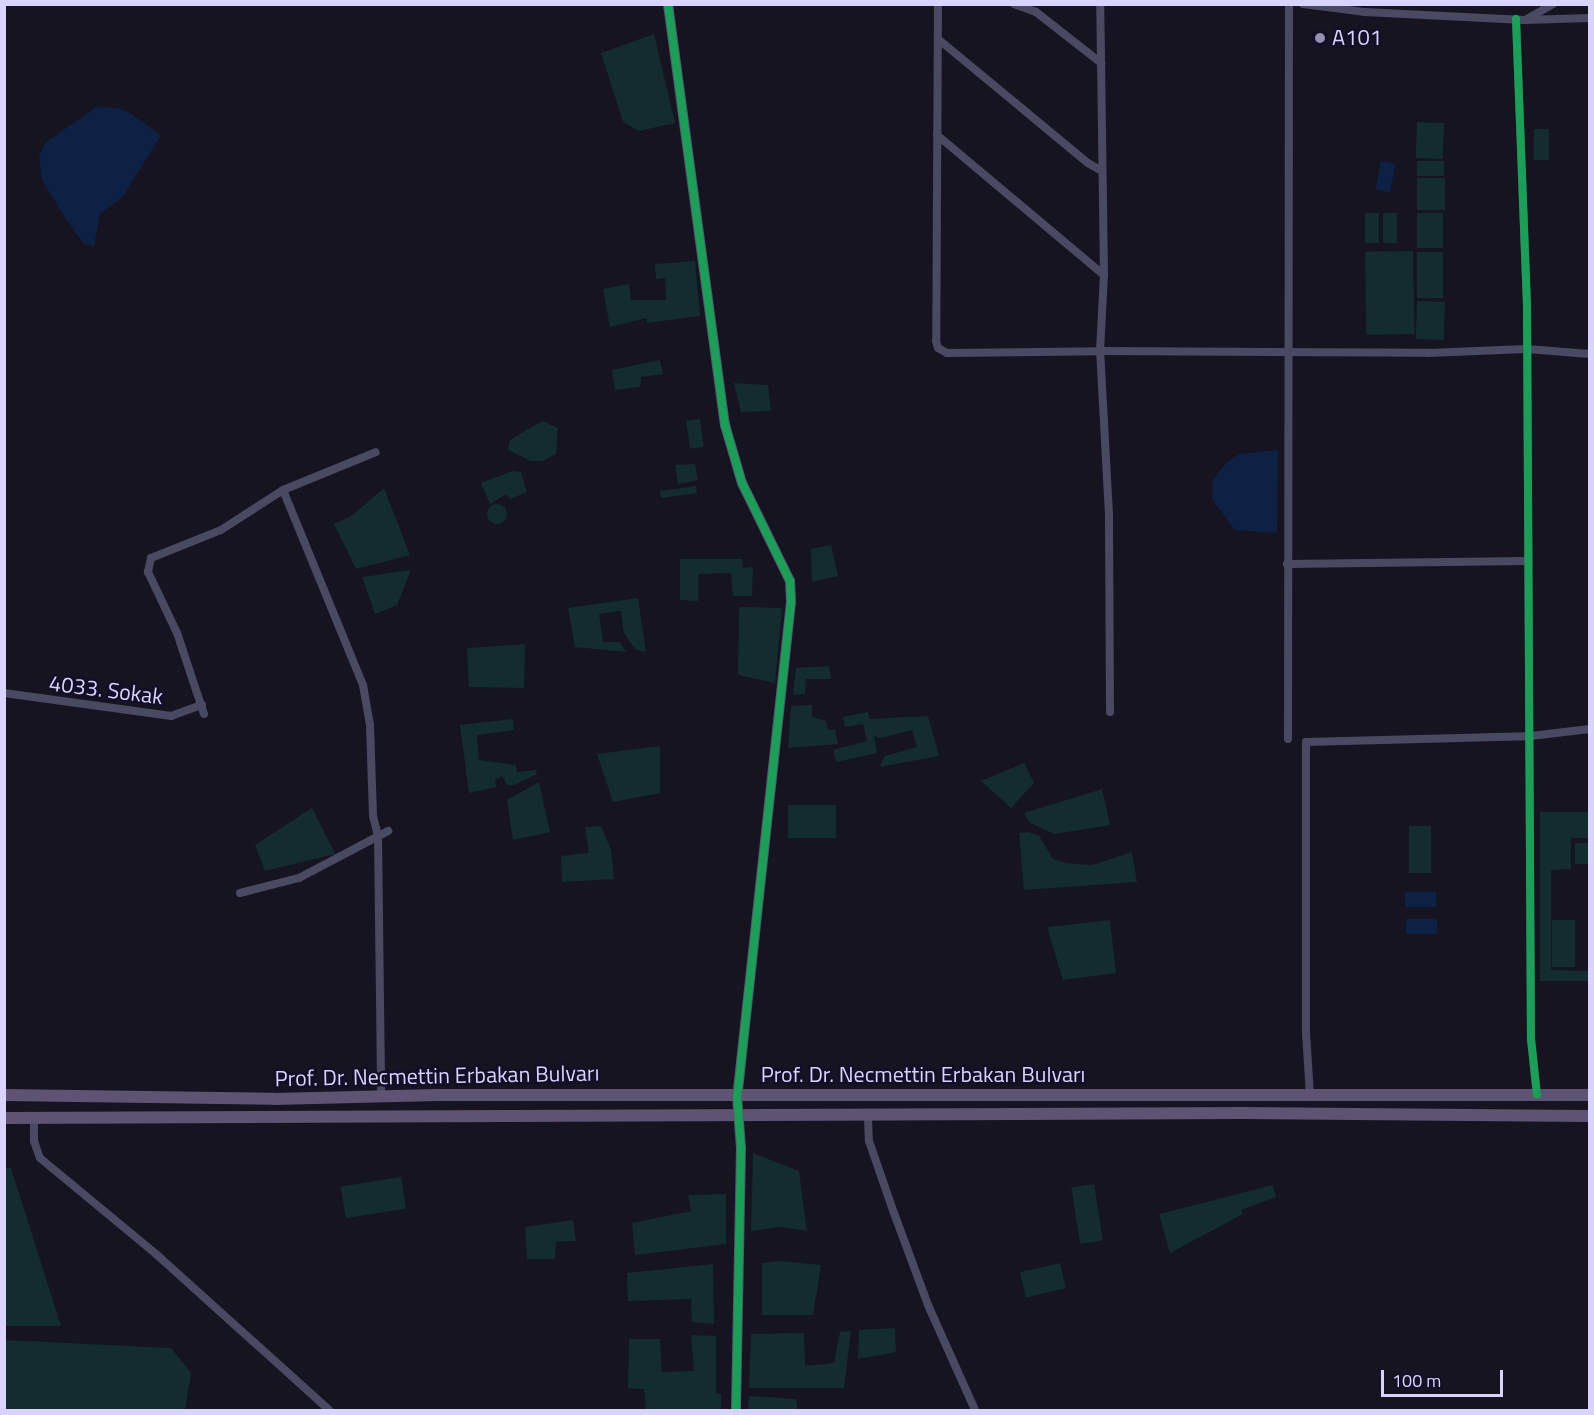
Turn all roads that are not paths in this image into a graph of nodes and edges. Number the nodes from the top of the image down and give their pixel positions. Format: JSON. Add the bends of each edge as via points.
{"nodes":[{"id":1,"x":668,"y":4,"type":"edge"},
{"id":2,"x":938,"y":4,"type":"edge"},
{"id":3,"x":1014,"y":4,"type":"edge"},
{"id":4,"x":1100,"y":4,"type":"edge"},
{"id":5,"x":1289,"y":4,"type":"edge"},
{"id":6,"x":1303,"y":4,"type":"edge"},
{"id":7,"x":1553,"y":4,"type":"edge"},
{"id":8,"x":1590,"y":18,"type":"edge"},
{"id":9,"x":1520,"y":20,"type":"junction"},
{"id":10,"x":938,"y":39,"type":"junction"},
{"id":11,"x":1101,"y":63,"type":"junction"},
{"id":12,"x":937,"y":135,"type":"junction"},
{"id":13,"x":1102,"y":171,"type":"junction"},
{"id":14,"x":1104,"y":275,"type":"junction"},
{"id":15,"x":1527,"y":350,"type":"junction"},
{"id":16,"x":1100,"y":351,"type":"junction"},
{"id":17,"x":1287,"y":351,"type":"junction"},
{"id":18,"x":1590,"y":354,"type":"edge"},
{"id":19,"x":376,"y":452,"type":"dead end"},
{"id":20,"x":284,"y":490,"type":"junction"},
{"id":21,"x":1527,"y":561,"type":"junction"},
{"id":22,"x":1287,"y":564,"type":"junction"},
{"id":23,"x":4,"y":693,"type":"edge"},
{"id":24,"x":1110,"y":712,"type":"dead end"},
{"id":25,"x":1590,"y":729,"type":"edge"},
{"id":26,"x":1531,"y":736,"type":"junction"},
{"id":27,"x":1288,"y":739,"type":"dead end"},
{"id":28,"x":388,"y":831,"type":"dead end"},
{"id":29,"x":378,"y":836,"type":"junction"},
{"id":30,"x":240,"y":893,"type":"dead end"},
{"id":31,"x":4,"y":1095,"type":"edge"},
{"id":32,"x":1310,"y":1095,"type":"junction"},
{"id":33,"x":1537,"y":1095,"type":"junction"},
{"id":34,"x":1590,"y":1095,"type":"edge"},
{"id":35,"x":737,"y":1096,"type":"junction"},
{"id":36,"x":381,"y":1097,"type":"junction"},
{"id":37,"x":1590,"y":1116,"type":"edge"},
{"id":38,"x":868,"y":1117,"type":"junction"},
{"id":39,"x":4,"y":1118,"type":"edge"},
{"id":40,"x":738,"y":1118,"type":"junction"},
{"id":41,"x":34,"y":1119,"type":"junction"},
{"id":42,"x":329,"y":1410,"type":"edge"},
{"id":43,"x":736,"y":1410,"type":"edge"},
{"id":44,"x":975,"y":1410,"type":"edge"}],
"edges":[{"from":1,"to":35,"type":"street","via":[[725,425],[742,483],[790,581],[791,602]]},
{"from":2,"to":10,"type":"street"},
{"from":3,"to":11,"type":"street","via":[[1036,12]]},
{"from":4,"to":11,"type":"street"},
{"from":5,"to":17,"type":"street"},
{"from":6,"to":9,"type":"street","via":[[1365,12]]},
{"from":7,"to":9,"type":"street"},
{"from":8,"to":9,"type":"street"},
{"from":9,"to":15,"type":"street"},
{"from":10,"to":12,"type":"street"},
{"from":10,"to":13,"type":"street"},
{"from":11,"to":13,"type":"street"},
{"from":12,"to":14,"type":"street"},
{"from":12,"to":16,"type":"street","via":[[938,348],[946,353]]},
{"from":13,"to":14,"type":"street"},
{"from":14,"to":16,"type":"street"},
{"from":15,"to":17,"type":"street"},
{"from":15,"to":18,"type":"street"},
{"from":15,"to":21,"type":"street"},
{"from":16,"to":17,"type":"street"},
{"from":16,"to":24,"type":"street","via":[[1109,515]]},
{"from":17,"to":22,"type":"street"},
{"from":19,"to":20,"type":"street"},
{"from":20,"to":23,"type":"street","name":"4033. Sokak","via":[[221,530],[150,558],[147,563],[177,633],[203,710],[171,716]]},
{"from":20,"to":29,"type":"street","via":[[363,685]]},
{"from":21,"to":22,"type":"street"},
{"from":21,"to":26,"type":"street"},
{"from":22,"to":27,"type":"street"},
{"from":25,"to":26,"type":"street"},
{"from":26,"to":32,"type":"street","via":[[1306,742],[1306,1022]]},
{"from":26,"to":33,"type":"street","via":[[1531,1039]]},
{"from":28,"to":29,"type":"street"},
{"from":29,"to":30,"type":"street","via":[[299,878]]},
{"from":29,"to":36,"type":"street"},
{"from":31,"to":36,"type":"main road","name":"Prof. Dr. Necmettin Erbakan Bulvarı"},
{"from":32,"to":33,"type":"main road","name":"Prof. Dr. Necmettin Erbakan Bulvarı"},
{"from":32,"to":35,"type":"main road","name":"Prof. Dr. Necmettin Erbakan Bulvarı"},
{"from":33,"to":34,"type":"main road","name":"Prof. Dr. Necmettin Erbakan Bulvarı"},
{"from":35,"to":36,"type":"main road","name":"Prof. Dr. Necmettin Erbakan Bulvarı"},
{"from":35,"to":40,"type":"street"},
{"from":37,"to":38,"type":"main road","name":"Prof. Dr. Necmettin Erbakan Bulvarı","via":[[1244,1113]]},
{"from":38,"to":40,"type":"main road","name":"Prof. Dr. Necmettin Erbakan Bulvarı"},
{"from":38,"to":44,"type":"street","via":[[869,1141],[894,1213],[928,1305]]},
{"from":39,"to":41,"type":"main road","name":"Prof. Dr. Necmettin Erbakan Bulvarı"},
{"from":40,"to":41,"type":"main road","name":"Prof. Dr. Necmettin Erbakan Bulvarı"},
{"from":40,"to":43,"type":"street","via":[[741,1148]]},
{"from":41,"to":42,"type":"street","via":[[40,1158],[156,1254]]}]}
